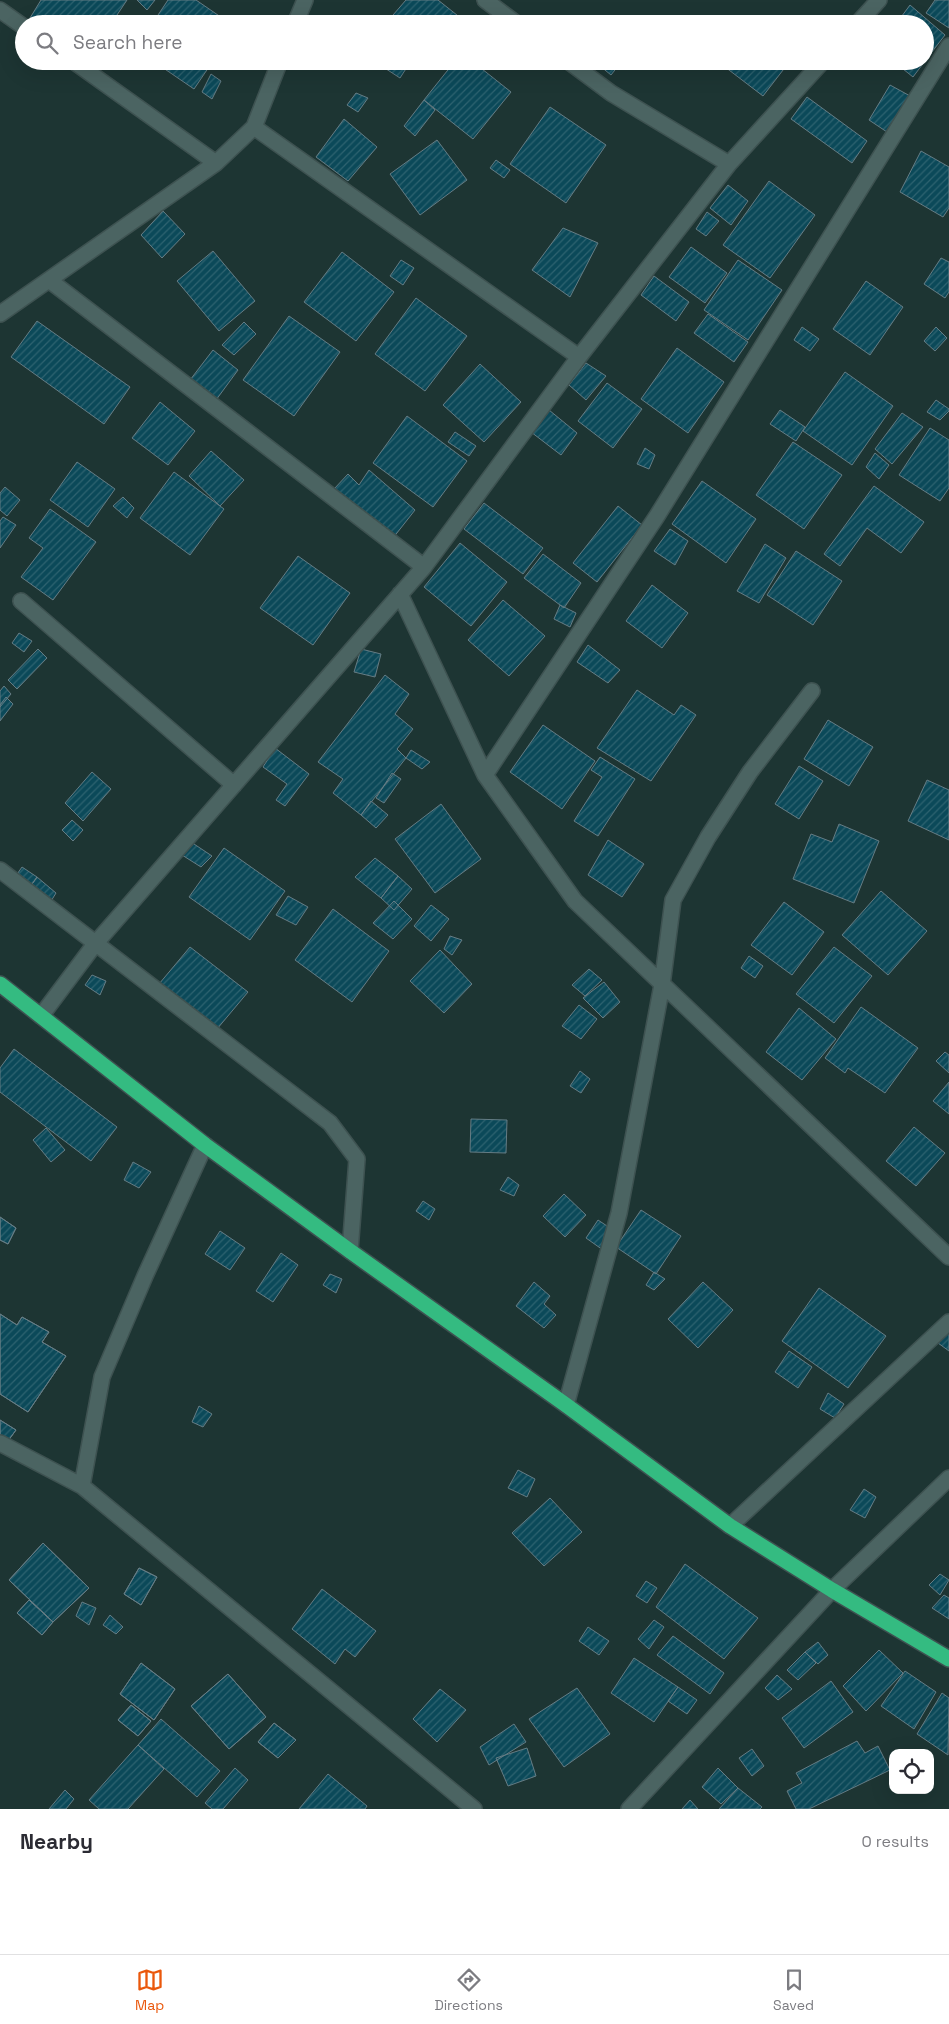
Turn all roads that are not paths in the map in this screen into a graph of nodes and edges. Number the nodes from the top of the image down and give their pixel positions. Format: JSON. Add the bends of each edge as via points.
{"nodes":[{"id":1,"x":305,"y":0,"type":"edge"},
{"id":2,"x":485,"y":0,"type":"edge"},
{"id":3,"x":879,"y":0,"type":"edge"},
{"id":4,"x":0,"y":10,"type":"edge"},
{"id":5,"x":299,"y":15,"type":"edge"},
{"id":6,"x":505,"y":15,"type":"edge"},
{"id":7,"x":865,"y":15,"type":"edge"},
{"id":8,"x":15,"y":21,"type":"edge"},
{"id":9,"x":949,"y":46,"type":"edge"},
{"id":10,"x":85,"y":70,"type":"edge"},
{"id":11,"x":276,"y":70,"type":"edge"},
{"id":12,"x":580,"y":70,"type":"edge"},
{"id":13,"x":815,"y":70,"type":"edge"},
{"id":14,"x":254,"y":127,"type":"junction"},
{"id":15,"x":216,"y":163,"type":"junction"},
{"id":16,"x":729,"y":164,"type":"junction"},
{"id":17,"x":49,"y":280,"type":"junction"},
{"id":18,"x":2,"y":310,"type":"edge"},
{"id":19,"x":578,"y":357,"type":"junction"},
{"id":20,"x":424,"y":567,"type":"junction"},
{"id":21,"x":400,"y":594,"type":"junction"},
{"id":22,"x":21,"y":600,"type":"dead end"},
{"id":23,"x":812,"y":691,"type":"dead end"},
{"id":24,"x":485,"y":775,"type":"junction"},
{"id":25,"x":234,"y":785,"type":"junction"},
{"id":26,"x":0,"y":870,"type":"edge"},
{"id":27,"x":95,"y":944,"type":"junction"},
{"id":28,"x":0,"y":984,"type":"edge"},
{"id":29,"x":662,"y":985,"type":"junction"},
{"id":30,"x":41,"y":1016,"type":"junction"},
{"id":31,"x":205,"y":1145,"type":"junction"},
{"id":32,"x":350,"y":1251,"type":"junction"},
{"id":33,"x":949,"y":1257,"type":"edge"},
{"id":34,"x":949,"y":1322,"type":"edge"},
{"id":35,"x":566,"y":1405,"type":"junction"},
{"id":36,"x":0,"y":1443,"type":"edge"},
{"id":37,"x":949,"y":1478,"type":"edge"},
{"id":38,"x":82,"y":1486,"type":"junction"},
{"id":39,"x":730,"y":1526,"type":"junction"},
{"id":40,"x":832,"y":1590,"type":"junction"},
{"id":41,"x":949,"y":1658,"type":"edge"},
{"id":42,"x":474,"y":1809,"type":"edge"},
{"id":43,"x":629,"y":1809,"type":"edge"}],
"edges":[{"from":1,"to":5,"type":"street"},
{"from":2,"to":6,"type":"street"},
{"from":3,"to":7,"type":"street"},
{"from":4,"to":8,"type":"street"},
{"from":9,"to":24,"type":"street","via":[[656,516]]},
{"from":10,"to":15,"type":"street"},
{"from":11,"to":14,"type":"street"},
{"from":12,"to":16,"type":"street","via":[[611,93]]},
{"from":13,"to":16,"type":"street"},
{"from":14,"to":15,"type":"street"},
{"from":14,"to":19,"type":"street"},
{"from":15,"to":17,"type":"street"},
{"from":16,"to":19,"type":"street"},
{"from":17,"to":18,"type":"street"},
{"from":17,"to":20,"type":"street"},
{"from":19,"to":20,"type":"street"},
{"from":20,"to":21,"type":"street"},
{"from":21,"to":24,"type":"street"},
{"from":21,"to":25,"type":"street"},
{"from":22,"to":25,"type":"street"},
{"from":23,"to":29,"type":"street","via":[[750,772],[673,900]]},
{"from":24,"to":29,"type":"street","via":[[575,901]]},
{"from":25,"to":27,"type":"street"},
{"from":26,"to":27,"type":"street"},
{"from":27,"to":30,"type":"street"},
{"from":27,"to":32,"type":"street","via":[[330,1123],[357,1159]]},
{"from":28,"to":30,"type":"highway"},
{"from":29,"to":33,"type":"street"},
{"from":29,"to":35,"type":"street","via":[[619,1213]]},
{"from":30,"to":31,"type":"highway"},
{"from":31,"to":32,"type":"highway"},
{"from":31,"to":38,"type":"street","via":[[102,1378]]},
{"from":32,"to":35,"type":"highway"},
{"from":34,"to":39,"type":"street"},
{"from":35,"to":39,"type":"highway"},
{"from":36,"to":38,"type":"street"},
{"from":37,"to":40,"type":"street"},
{"from":38,"to":42,"type":"street"},
{"from":39,"to":40,"type":"highway"},
{"from":40,"to":41,"type":"highway"},
{"from":40,"to":43,"type":"street"}]}
